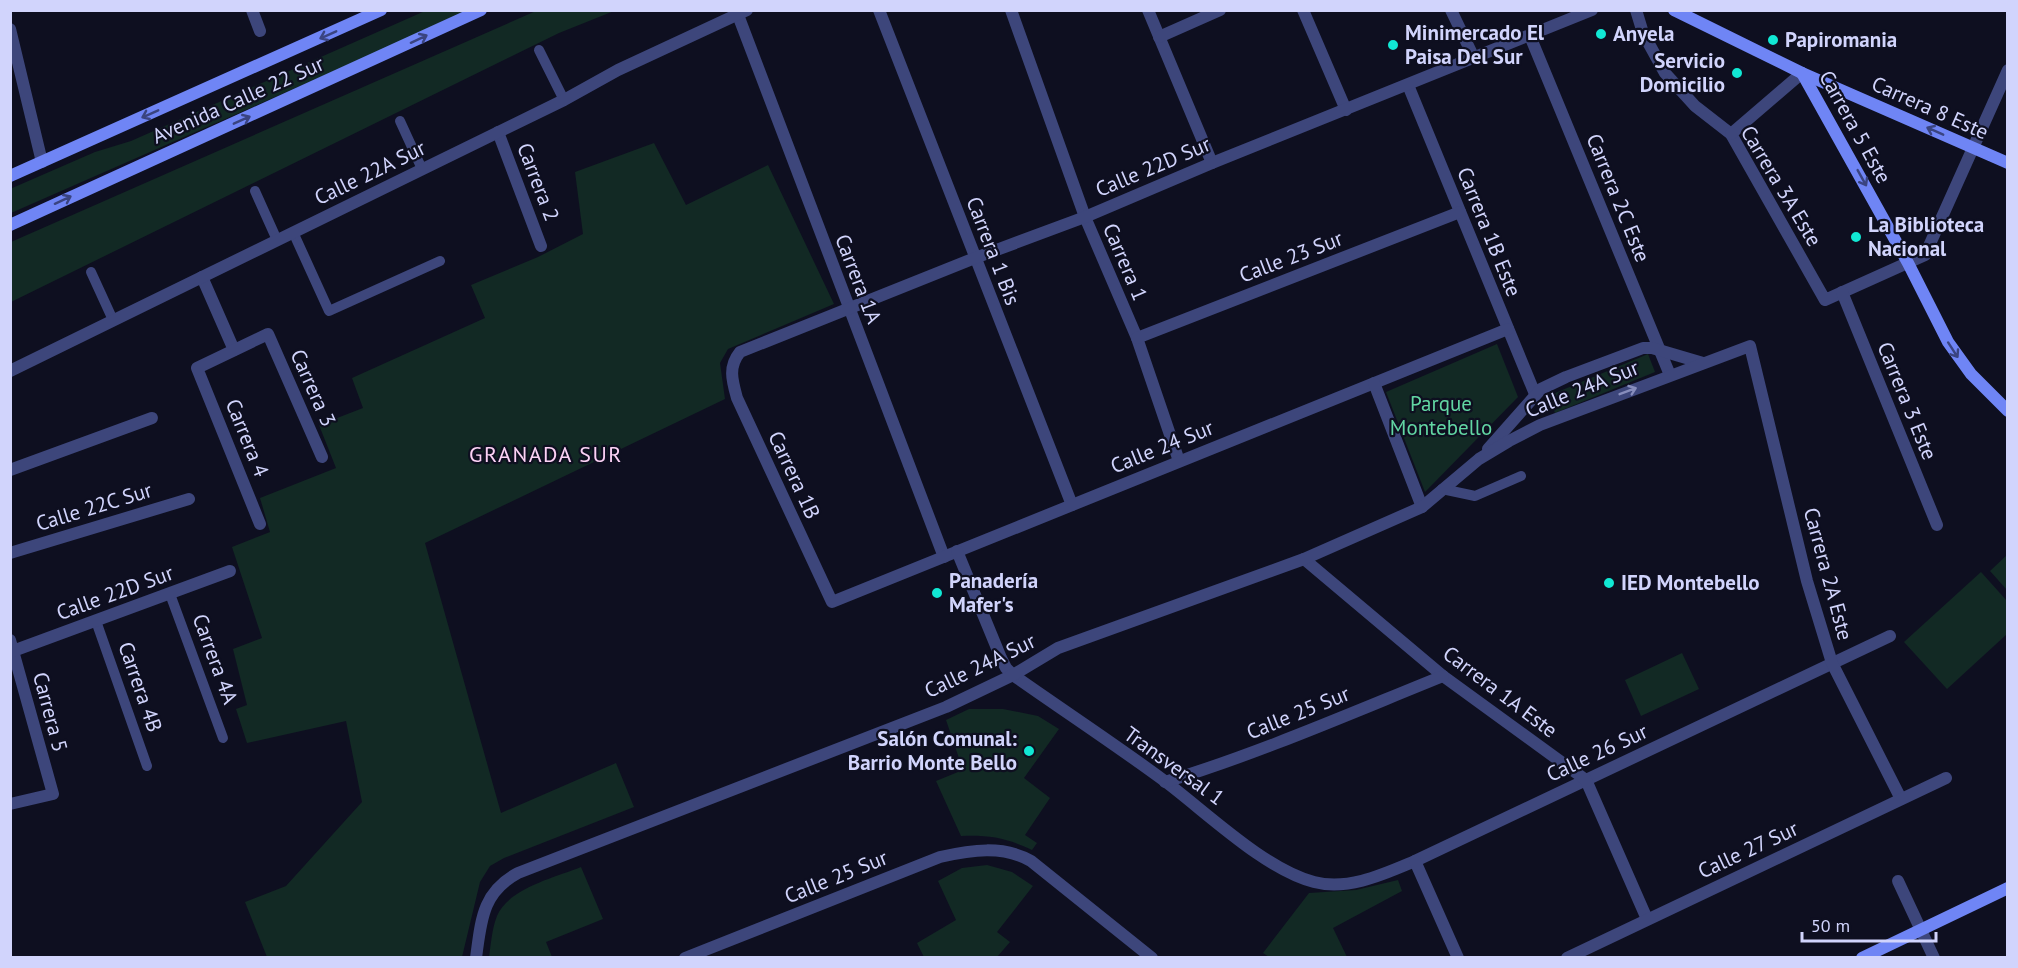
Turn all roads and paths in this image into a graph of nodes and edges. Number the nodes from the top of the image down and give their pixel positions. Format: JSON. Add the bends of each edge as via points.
{"nodes":[{"id":1,"x":252,"y":10,"type":"edge"},
{"id":2,"x":381,"y":10,"type":"edge"},
{"id":3,"x":481,"y":10,"type":"edge"},
{"id":4,"x":879,"y":10,"type":"edge"},
{"id":5,"x":1011,"y":10,"type":"edge"},
{"id":6,"x":1148,"y":10,"type":"edge"},
{"id":7,"x":1220,"y":10,"type":"edge"},
{"id":8,"x":1303,"y":10,"type":"edge"},
{"id":9,"x":1451,"y":10,"type":"edge"},
{"id":10,"x":1592,"y":10,"type":"edge"},
{"id":11,"x":1636,"y":10,"type":"edge"},
{"id":12,"x":1674,"y":10,"type":"edge"},
{"id":13,"x":740,"y":12,"type":"edge"},
{"id":14,"x":10,"y":29,"type":"edge"},
{"id":15,"x":260,"y":31,"type":"dead end"},
{"id":16,"x":1159,"y":36,"type":"junction"},
{"id":17,"x":1530,"y":36,"type":"junction"},
{"id":18,"x":539,"y":50,"type":"dead end"},
{"id":19,"x":1474,"y":58,"type":"junction"},
{"id":20,"x":14,"y":61,"type":"edge"},
{"id":21,"x":2007,"y":70,"type":"edge"},
{"id":22,"x":1802,"y":73,"type":"junction"},
{"id":23,"x":1408,"y":85,"type":"junction"},
{"id":24,"x":564,"y":100,"type":"junction"},
{"id":25,"x":1346,"y":110,"type":"junction"},
{"id":26,"x":400,"y":121,"type":"dead end"},
{"id":27,"x":498,"y":132,"type":"junction"},
{"id":28,"x":1731,"y":134,"type":"junction"},
{"id":29,"x":1973,"y":148,"type":"junction"},
{"id":30,"x":42,"y":162,"type":"junction"},
{"id":31,"x":1212,"y":163,"type":"junction"},
{"id":32,"x":2007,"y":163,"type":"edge"},
{"id":33,"x":422,"y":169,"type":"junction"},
{"id":34,"x":10,"y":176,"type":"edge"},
{"id":35,"x":255,"y":191,"type":"dead end"},
{"id":36,"x":1460,"y":212,"type":"junction"},
{"id":37,"x":1085,"y":217,"type":"junction"},
{"id":38,"x":10,"y":225,"type":"edge"},
{"id":39,"x":293,"y":232,"type":"junction"},
{"id":40,"x":277,"y":240,"type":"junction"},
{"id":41,"x":541,"y":246,"type":"dead end"},
{"id":42,"x":975,"y":258,"type":"junction"},
{"id":43,"x":440,"y":261,"type":"dead end"},
{"id":44,"x":1908,"y":262,"type":"junction"},
{"id":45,"x":90,"y":272,"type":"dead end"},
{"id":46,"x":202,"y":277,"type":"junction"},
{"id":47,"x":1842,"y":292,"type":"junction"},
{"id":48,"x":848,"y":309,"type":"junction"},
{"id":49,"x":113,"y":320,"type":"junction"},
{"id":50,"x":1508,"y":329,"type":"junction"},
{"id":51,"x":1137,"y":338,"type":"junction"},
{"id":52,"x":1750,"y":346,"type":"joint"},
{"id":53,"x":234,"y":350,"type":"junction"},
{"id":54,"x":1659,"y":350,"type":"junction"},
{"id":55,"x":733,"y":362,"type":"joint"},
{"id":56,"x":1703,"y":363,"type":"junction"},
{"id":57,"x":10,"y":371,"type":"edge"},
{"id":58,"x":1670,"y":375,"type":"junction"},
{"id":59,"x":1374,"y":383,"type":"junction"},
{"id":60,"x":1535,"y":394,"type":"junction"},
{"id":61,"x":2007,"y":411,"type":"edge"},
{"id":62,"x":152,"y":418,"type":"dead end"},
{"id":63,"x":322,"y":457,"type":"dead end"},
{"id":64,"x":1479,"y":459,"type":"junction"},
{"id":65,"x":1179,"y":461,"type":"junction"},
{"id":66,"x":10,"y":470,"type":"edge"},
{"id":67,"x":1521,"y":476,"type":"dead end"},
{"id":68,"x":1442,"y":489,"type":"junction"},
{"id":69,"x":189,"y":499,"type":"dead end"},
{"id":70,"x":1072,"y":505,"type":"junction"},
{"id":71,"x":1422,"y":507,"type":"junction"},
{"id":72,"x":260,"y":524,"type":"dead end"},
{"id":73,"x":1936,"y":525,"type":"dead end"},
{"id":74,"x":957,"y":551,"type":"junction"},
{"id":75,"x":10,"y":552,"type":"edge"},
{"id":76,"x":944,"y":557,"type":"junction"},
{"id":77,"x":1304,"y":559,"type":"junction"},
{"id":78,"x":230,"y":571,"type":"dead end"},
{"id":79,"x":170,"y":594,"type":"junction"},
{"id":80,"x":832,"y":602,"type":"joint"},
{"id":81,"x":96,"y":621,"type":"junction"},
{"id":82,"x":1890,"y":636,"type":"dead end"},
{"id":83,"x":12,"y":646,"type":"edge"},
{"id":84,"x":1832,"y":663,"type":"junction"},
{"id":85,"x":1012,"y":675,"type":"junction"},
{"id":86,"x":1443,"y":676,"type":"junction"},
{"id":87,"x":223,"y":738,"type":"dead end"},
{"id":88,"x":147,"y":766,"type":"dead end"},
{"id":89,"x":1946,"y":778,"type":"dead end"},
{"id":90,"x":1586,"y":780,"type":"junction"},
{"id":91,"x":1165,"y":782,"type":"junction"},
{"id":92,"x":1901,"y":799,"type":"junction"},
{"id":93,"x":10,"y":804,"type":"edge"},
{"id":94,"x":1415,"y":861,"type":"junction"},
{"id":95,"x":1898,"y":881,"type":"dead end"},
{"id":96,"x":1314,"y":882,"type":"joint"},
{"id":97,"x":2007,"y":888,"type":"edge"},
{"id":98,"x":1647,"y":919,"type":"junction"},
{"id":99,"x":1921,"y":930,"type":"junction"},
{"id":100,"x":476,"y":957,"type":"edge"},
{"id":101,"x":685,"y":957,"type":"edge"},
{"id":102,"x":1152,"y":957,"type":"edge"},
{"id":103,"x":1458,"y":957,"type":"edge"},
{"id":104,"x":1567,"y":957,"type":"edge"},
{"id":105,"x":1862,"y":957,"type":"edge"},
{"id":106,"x":1934,"y":957,"type":"edge"}],
"edges":[{"from":1,"to":15,"type":"street"},
{"from":2,"to":30,"type":"street","name":"Avenida Calle 22 Sur","one_way":true},
{"from":38,"to":3,"type":"street","name":"Avenida Calle 22 Sur","one_way":true},
{"from":4,"to":42,"type":"street","name":"Carrera 1 Bis"},
{"from":5,"to":37,"type":"street","name":"Carrera 1"},
{"from":6,"to":16,"type":"street"},
{"from":7,"to":16,"type":"street"},
{"from":8,"to":25,"type":"street"},
{"from":9,"to":19,"type":"street"},
{"from":10,"to":17,"type":"street","name":"Calle 22D Sur"},
{"from":11,"to":28,"type":"street","name":"Carrera 3A Este","via":[[1643,33],[1665,73],[1695,106]]},
{"from":12,"to":22,"type":"street","name":"Carrera 8 Este"},
{"from":13,"to":24,"type":"street","name":"Calle 22A Sur"},
{"from":13,"to":48,"type":"street","name":"Carrera 1A"},
{"from":14,"to":20,"type":"street"},
{"from":16,"to":31,"type":"street"},
{"from":17,"to":19,"type":"street","name":"Calle 22D Sur"},
{"from":17,"to":54,"type":"street","name":"Carrera 2C Este"},
{"from":18,"to":24,"type":"lane"},
{"from":19,"to":23,"type":"street","name":"Calle 22D Sur"},
{"from":20,"to":30,"type":"street"},
{"from":21,"to":29,"type":"street"},
{"from":22,"to":28,"type":"street"},
{"from":29,"to":22,"type":"street","name":"Carrera 8 Este","one_way":true},
{"from":22,"to":44,"type":"street","name":"Carrera 5 Este","one_way":true},
{"from":23,"to":25,"type":"street","name":"Calle 22D Sur"},
{"from":23,"to":36,"type":"street","name":"Carrera 1B Este"},
{"from":24,"to":27,"type":"street","name":"Calle 22A Sur"},
{"from":25,"to":31,"type":"street","name":"Calle 22D Sur"},
{"from":26,"to":33,"type":"lane"},
{"from":27,"to":33,"type":"street","name":"Calle 22A Sur"},
{"from":27,"to":41,"type":"street","name":"Carrera 2"},
{"from":28,"to":47,"type":"street","name":"Carrera 3A Este","via":[[1825,300]]},
{"from":29,"to":32,"type":"street","name":"Carrera 8 Este"},
{"from":29,"to":44,"type":"street","via":[[1925,255]]},
{"from":30,"to":34,"type":"street","name":"Avenida Calle 22 Sur"},
{"from":31,"to":37,"type":"street","name":"Calle 22D Sur"},
{"from":33,"to":39,"type":"street","name":"Calle 22A Sur"},
{"from":35,"to":40,"type":"lane"},
{"from":36,"to":50,"type":"street","name":"Carrera 1B Este"},
{"from":36,"to":51,"type":"street","name":"Calle 23 Sur"},
{"from":37,"to":42,"type":"street","name":"Calle 22D Sur"},
{"from":37,"to":51,"type":"street","name":"Carrera 1"},
{"from":39,"to":40,"type":"street","name":"Calle 22A Sur"},
{"from":39,"to":43,"type":"lane","via":[[328,311]]},
{"from":40,"to":46,"type":"street","name":"Calle 22A Sur"},
{"from":42,"to":48,"type":"street","name":"Calle 22D Sur"},
{"from":42,"to":70,"type":"street","name":"Carrera 1 Bis"},
{"from":44,"to":47,"type":"street"},
{"from":44,"to":61,"type":"street","name":"Carrera 5 Este","one_way":true,"via":[[1958,358]]},
{"from":45,"to":49,"type":"lane"},
{"from":46,"to":49,"type":"street","name":"Calle 22A Sur"},
{"from":46,"to":53,"type":"street"},
{"from":47,"to":73,"type":"street","name":"Carrera 3 Este"},
{"from":48,"to":55,"type":"street","name":"Calle 22D Sur","via":[[740,352]]},
{"from":48,"to":76,"type":"street","name":"Carrera 1A"},
{"from":49,"to":57,"type":"street","name":"Calle 22A Sur"},
{"from":50,"to":59,"type":"street","name":"Calle 24 Sur"},
{"from":50,"to":60,"type":"street","name":"Carrera 1B Este"},
{"from":51,"to":65,"type":"street","name":"Carrera 1"},
{"from":52,"to":56,"type":"street","name":"Calle 24A Sur"},
{"from":52,"to":84,"type":"street","name":"Carrera 2A Este","via":[[1807,581]]},
{"from":53,"to":63,"type":"street","name":"Carrera 3","via":[[268,334]]},
{"from":53,"to":72,"type":"street","name":"Carrera 4","via":[[197,368]]},
{"from":54,"to":56,"type":"street","name":"Calle 24A Sur"},
{"from":54,"to":58,"type":"street","name":"Carrera 2C Este"},
{"from":54,"to":60,"type":"street","name":"Calle 24A Sur","via":[[1633,351],[1549,384]]},
{"from":55,"to":80,"type":"street","name":"Carrera 1B","via":[[732,381],[737,398]]},
{"from":56,"to":58,"type":"street","name":"Calle 24A Sur"},
{"from":64,"to":58,"type":"street","name":"Calle 24A Sur","one_way":true,"via":[[1540,425]]},
{"from":59,"to":65,"type":"street","name":"Calle 24 Sur"},
{"from":59,"to":71,"type":"street"},
{"from":60,"to":64,"type":"street","name":"Calle 24A Sur"},
{"from":62,"to":66,"type":"street"},
{"from":64,"to":68,"type":"street","name":"Calle 24A Sur"},
{"from":65,"to":70,"type":"street","name":"Calle 24 Sur"},
{"from":67,"to":68,"type":"lane","via":[[1475,496]]},
{"from":68,"to":71,"type":"street","name":"Calle 24A Sur"},
{"from":69,"to":75,"type":"street","name":"Calle 22C Sur"},
{"from":70,"to":74,"type":"street","name":"Calle 24 Sur"},
{"from":71,"to":77,"type":"street","name":"Calle 24A Sur"},
{"from":74,"to":76,"type":"street","name":"Calle 24 Sur"},
{"from":74,"to":85,"type":"street","via":[[1001,658]]},
{"from":76,"to":80,"type":"street","name":"Calle 24 Sur"},
{"from":77,"to":85,"type":"street","name":"Calle 24A Sur","via":[[1058,648]]},
{"from":77,"to":86,"type":"street","name":"Carrera 1A Este"},
{"from":78,"to":79,"type":"street","name":"Calle 22D Sur"},
{"from":79,"to":81,"type":"street","name":"Calle 22D Sur"},
{"from":79,"to":87,"type":"lane","name":"Carrera 4A"},
{"from":81,"to":83,"type":"street","name":"Calle 22D Sur"},
{"from":81,"to":88,"type":"lane","name":"Carrera 4B"},
{"from":82,"to":84,"type":"street","name":"Calle 26 Sur"},
{"from":83,"to":93,"type":"street","name":"Carrera 5","via":[[53,794]]},
{"from":84,"to":90,"type":"street","name":"Calle 26 Sur"},
{"from":84,"to":92,"type":"street","name":"Carrera 2A Este"},
{"from":85,"to":91,"type":"street","name":"Transversal 1"},
{"from":85,"to":100,"type":"street","name":"Calle 24A Sur","via":[[946,707],[518,873],[491,896],[483,912]]},
{"from":86,"to":90,"type":"street","name":"Carrera 1A Este"},
{"from":86,"to":91,"type":"street","name":"Calle 25 Sur","via":[[1234,760]]},
{"from":89,"to":92,"type":"street","name":"Calle 27 Sur"},
{"from":90,"to":94,"type":"street","name":"Calle 26 Sur"},
{"from":90,"to":98,"type":"street"},
{"from":91,"to":96,"type":"street","name":"Transversal 1","via":[[1269,861]]},
{"from":92,"to":98,"type":"street","name":"Calle 27 Sur"},
{"from":94,"to":96,"type":"street","name":"Calle 26 Sur","via":[[1360,881]]},
{"from":94,"to":103,"type":"street"},
{"from":95,"to":99,"type":"street"},
{"from":97,"to":99,"type":"street"},
{"from":98,"to":104,"type":"street","name":"Calle 27 Sur"},
{"from":99,"to":105,"type":"street"},
{"from":99,"to":106,"type":"street"},
{"from":101,"to":102,"type":"street","name":"Calle 25 Sur","via":[[940,857],[1005,850],[1043,869]]}]}
